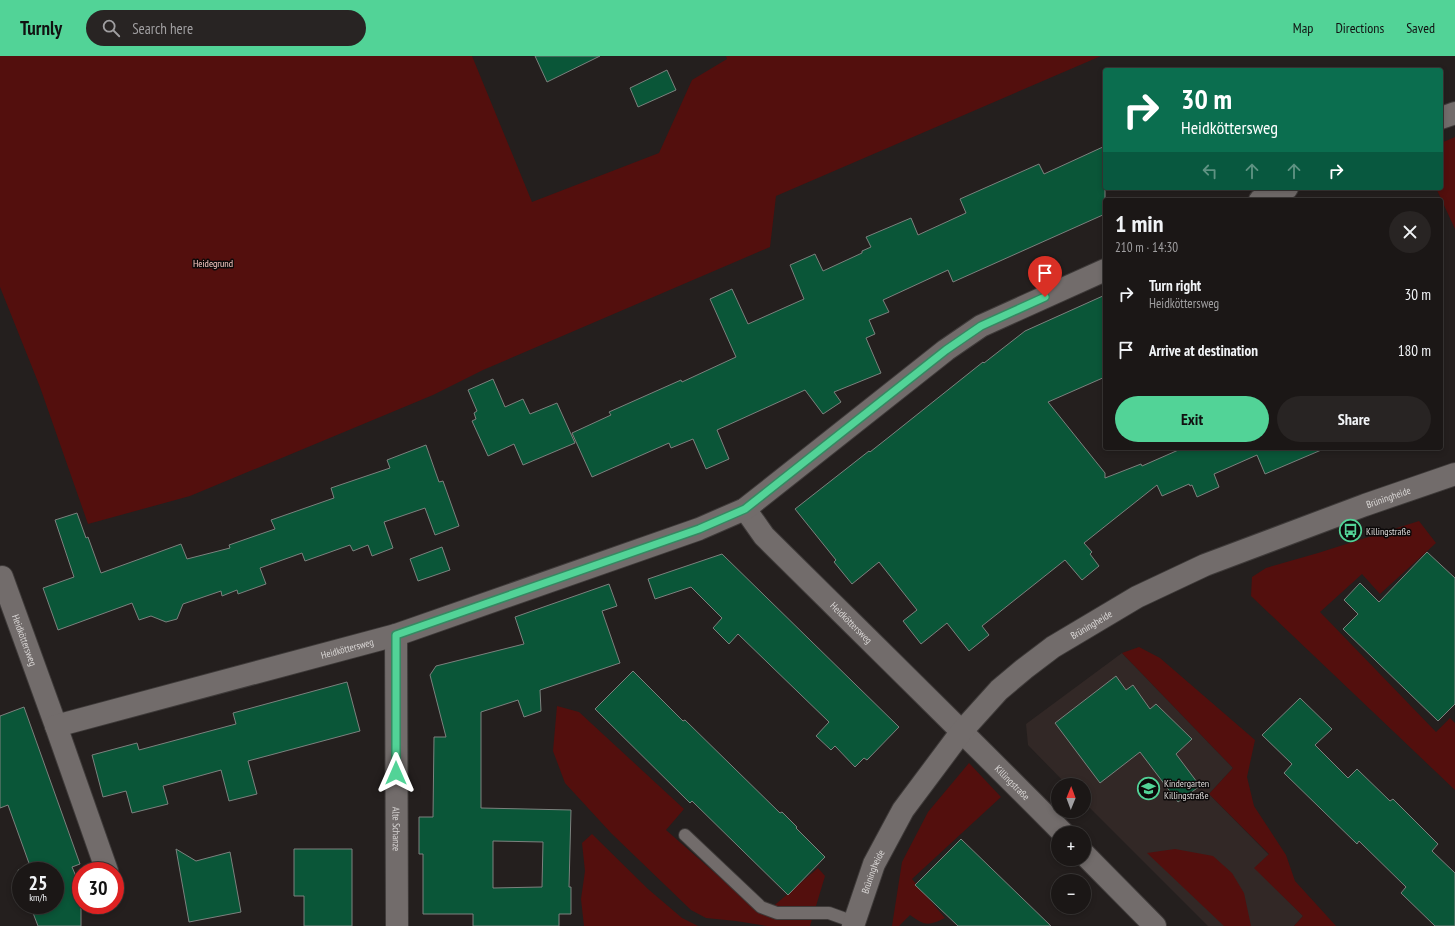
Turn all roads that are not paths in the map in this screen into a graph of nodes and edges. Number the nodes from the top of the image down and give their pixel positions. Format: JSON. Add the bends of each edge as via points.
{"nodes":[{"id":1,"x":1455,"y":112,"type":"edge"},
{"id":2,"x":1443,"y":117,"type":"edge"},
{"id":3,"x":1282,"y":190,"type":"edge"},
{"id":4,"x":1264,"y":198,"type":"edge"},
{"id":5,"x":1103,"y":271,"type":"edge"},
{"id":6,"x":1455,"y":474,"type":"edge"},
{"id":7,"x":745,"y":509,"type":"junction"},
{"id":8,"x":2,"y":577,"type":"dead end"},
{"id":9,"x":396,"y":635,"type":"junction"},
{"id":10,"x":56,"y":726,"type":"junction"},
{"id":11,"x":962,"y":731,"type":"junction"},
{"id":12,"x":1056,"y":826,"type":"edge"},
{"id":13,"x":685,"y":835,"type":"dead end"},
{"id":14,"x":1091,"y":861,"type":"edge"},
{"id":15,"x":104,"y":862,"type":"edge"},
{"id":16,"x":854,"y":924,"type":"edge"},
{"id":17,"x":397,"y":926,"type":"edge"},
{"id":18,"x":1155,"y":926,"type":"edge"}],
"edges":[{"from":1,"to":2,"type":"street"},
{"from":3,"to":4,"type":"street"},
{"from":5,"to":7,"type":"street","name":"Heidköttersweg","via":[[981,326],[946,350]]},
{"from":6,"to":11,"type":"street","name":"Brüningheide","via":[[1205,565],[1137,597],[1054,647],[1024,669],[999,690]]},
{"from":7,"to":9,"type":"street","name":"Heidköttersweg","via":[[699,529]]},
{"from":7,"to":11,"type":"street","name":"Heidköttersweg","via":[[764,536]]},
{"from":8,"to":10,"type":"street","name":"Heidköttersweg"},
{"from":9,"to":10,"type":"street","name":"Heidköttersweg"},
{"from":9,"to":17,"type":"street","name":"Alte Schanze"},
{"from":10,"to":15,"type":"street","name":"Heidköttersweg"},
{"from":11,"to":12,"type":"street","name":"Killingstraße"},
{"from":11,"to":16,"type":"street","name":"Brüningheide","via":[[903,810],[874,864]]},
{"from":13,"to":16,"type":"lane","via":[[761,907],[778,912],[829,913]]},
{"from":14,"to":18,"type":"street"}]}
